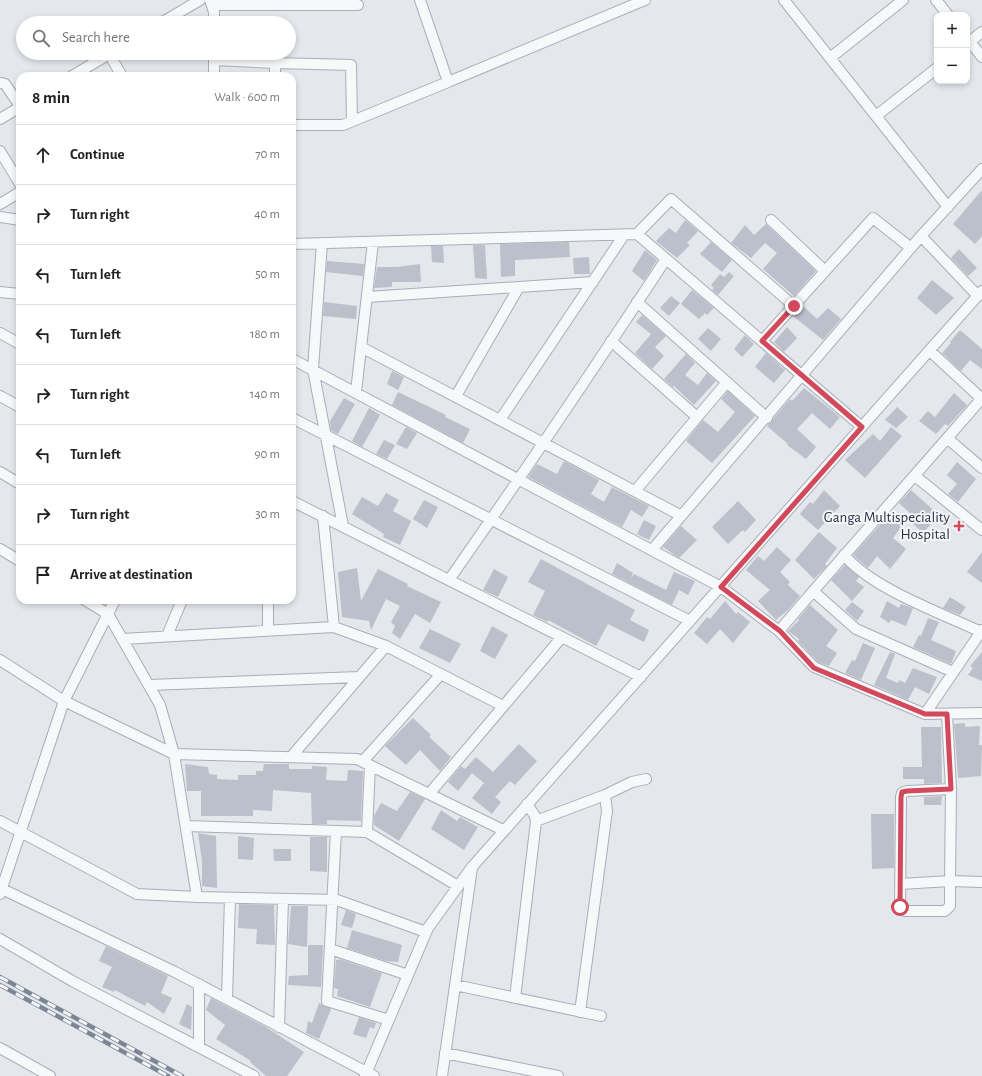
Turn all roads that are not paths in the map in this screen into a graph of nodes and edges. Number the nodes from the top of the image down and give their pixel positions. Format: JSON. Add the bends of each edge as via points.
{"nodes":[{"id":1,"x":200,"y":0,"type":"edge"},
{"id":2,"x":420,"y":0,"type":"edge"},
{"id":3,"x":645,"y":0,"type":"edge"},
{"id":4,"x":784,"y":0,"type":"edge"},
{"id":5,"x":903,"y":0,"type":"edge"},
{"id":6,"x":936,"y":0,"type":"edge"},
{"id":7,"x":284,"y":2,"type":"edge"},
{"id":8,"x":211,"y":3,"type":"edge"},
{"id":9,"x":358,"y":5,"type":"dead end"},
{"id":10,"x":946,"y":12,"type":"edge"},
{"id":11,"x":173,"y":16,"type":"edge"},
{"id":12,"x":214,"y":16,"type":"edge"},
{"id":13,"x":982,"y":32,"type":"edge"},
{"id":14,"x":970,"y":41,"type":"edge"},
{"id":15,"x":970,"y":44,"type":"edge"},
{"id":16,"x":982,"y":57,"type":"edge"},
{"id":17,"x":830,"y":58,"type":"junction"},
{"id":18,"x":100,"y":60,"type":"edge"},
{"id":19,"x":113,"y":60,"type":"edge"},
{"id":20,"x":214,"y":60,"type":"edge"},
{"id":21,"x":244,"y":60,"type":"edge"},
{"id":22,"x":275,"y":63,"type":"junction"},
{"id":23,"x":934,"y":70,"type":"edge"},
{"id":24,"x":79,"y":72,"type":"edge"},
{"id":25,"x":120,"y":72,"type":"edge"},
{"id":26,"x":214,"y":72,"type":"edge"},
{"id":27,"x":275,"y":72,"type":"edge"},
{"id":28,"x":0,"y":82,"type":"edge"},
{"id":29,"x":448,"y":82,"type":"junction"},
{"id":30,"x":16,"y":100,"type":"edge"},
{"id":31,"x":16,"y":109,"type":"edge"},
{"id":32,"x":876,"y":116,"type":"junction"},
{"id":33,"x":0,"y":119,"type":"edge"},
{"id":34,"x":352,"y":121,"type":"junction"},
{"id":35,"x":296,"y":125,"type":"edge"},
{"id":36,"x":0,"y":151,"type":"edge"},
{"id":37,"x":982,"y":169,"type":"edge"},
{"id":38,"x":16,"y":177,"type":"edge"},
{"id":39,"x":16,"y":194,"type":"edge"},
{"id":40,"x":0,"y":204,"type":"edge"},
{"id":41,"x":948,"y":207,"type":"junction"},
{"id":42,"x":0,"y":217,"type":"edge"},
{"id":43,"x":16,"y":219,"type":"edge"},
{"id":44,"x":772,"y":220,"type":"dead end"},
{"id":45,"x":637,"y":234,"type":"junction"},
{"id":46,"x":624,"y":235,"type":"junction"},
{"id":47,"x":921,"y":236,"type":"junction"},
{"id":48,"x":374,"y":242,"type":"junction"},
{"id":49,"x":322,"y":243,"type":"junction"},
{"id":50,"x":296,"y":244,"type":"edge"},
{"id":51,"x":911,"y":248,"type":"junction"},
{"id":52,"x":666,"y":259,"type":"junction"},
{"id":53,"x":825,"y":271,"type":"junction"},
{"id":54,"x":593,"y":282,"type":"junction"},
{"id":55,"x":519,"y":287,"type":"junction"},
{"id":56,"x":0,"y":292,"type":"edge"},
{"id":57,"x":16,"y":294,"type":"edge"},
{"id":58,"x":980,"y":294,"type":"edge"},
{"id":59,"x":367,"y":298,"type":"junction"},
{"id":60,"x":637,"y":302,"type":"junction"},
{"id":61,"x":794,"y":306,"type":"junction"},
{"id":62,"x":0,"y":333,"type":"edge"},
{"id":63,"x":762,"y":341,"type":"junction"},
{"id":64,"x":16,"y":342,"type":"edge"},
{"id":65,"x":611,"y":342,"type":"junction"},
{"id":66,"x":361,"y":347,"type":"junction"},
{"id":67,"x":930,"y":351,"type":"junction"},
{"id":68,"x":296,"y":361,"type":"edge"},
{"id":69,"x":313,"y":370,"type":"junction"},
{"id":70,"x":802,"y":376,"type":"junction"},
{"id":71,"x":727,"y":382,"type":"junction"},
{"id":72,"x":356,"y":392,"type":"junction"},
{"id":73,"x":0,"y":396,"type":"edge"},
{"id":74,"x":456,"y":396,"type":"junction"},
{"id":75,"x":982,"y":399,"type":"edge"},
{"id":76,"x":16,"y":405,"type":"edge"},
{"id":77,"x":697,"y":417,"type":"junction"},
{"id":78,"x":767,"y":418,"type":"junction"},
{"id":79,"x":296,"y":420,"type":"edge"},
{"id":80,"x":500,"y":420,"type":"junction"},
{"id":81,"x":862,"y":427,"type":"junction"},
{"id":82,"x":324,"y":435,"type":"junction"},
{"id":83,"x":947,"y":438,"type":"junction"},
{"id":84,"x":544,"y":443,"type":"junction"},
{"id":85,"x":982,"y":468,"type":"edge"},
{"id":86,"x":0,"y":472,"type":"edge"},
{"id":87,"x":915,"y":476,"type":"junction"},
{"id":88,"x":518,"y":478,"type":"junction"},
{"id":89,"x":16,"y":482,"type":"edge"},
{"id":90,"x":635,"y":491,"type":"junction"},
{"id":91,"x":296,"y":503,"type":"edge"},
{"id":92,"x":323,"y":516,"type":"junction"},
{"id":93,"x":680,"y":516,"type":"junction"},
{"id":94,"x":491,"y":520,"type":"junction"},
{"id":95,"x":343,"y":526,"type":"junction"},
{"id":96,"x":982,"y":530,"type":"edge"},
{"id":97,"x":0,"y":549,"type":"edge"},
{"id":98,"x":652,"y":550,"type":"junction"},
{"id":99,"x":844,"y":555,"type":"junction"},
{"id":100,"x":16,"y":559,"type":"edge"},
{"id":101,"x":449,"y":580,"type":"junction"},
{"id":102,"x":721,"y":587,"type":"junction"},
{"id":103,"x":813,"y":591,"type":"junction"},
{"id":104,"x":92,"y":604,"type":"edge"},
{"id":105,"x":113,"y":604,"type":"edge"},
{"id":106,"x":180,"y":604,"type":"edge"},
{"id":107,"x":268,"y":604,"type":"edge"},
{"id":108,"x":108,"y":614,"type":"junction"},
{"id":109,"x":690,"y":621,"type":"junction"},
{"id":110,"x":334,"y":627,"type":"junction"},
{"id":111,"x":268,"y":631,"type":"junction"},
{"id":112,"x":780,"y":631,"type":"junction"},
{"id":113,"x":982,"y":631,"type":"edge"},
{"id":114,"x":167,"y":636,"type":"junction"},
{"id":115,"x":562,"y":637,"type":"junction"},
{"id":116,"x":122,"y":639,"type":"junction"},
{"id":117,"x":386,"y":646,"type":"junction"},
{"id":118,"x":0,"y":660,"type":"edge"},
{"id":119,"x":953,"y":672,"type":"junction"},
{"id":120,"x":441,"y":674,"type":"junction"},
{"id":121,"x":359,"y":677,"type":"junction"},
{"id":122,"x":641,"y":677,"type":"junction"},
{"id":123,"x":149,"y":685,"type":"junction"},
{"id":124,"x":64,"y":700,"type":"junction"},
{"id":125,"x":503,"y":706,"type":"junction"},
{"id":126,"x":982,"y":713,"type":"edge"},
{"id":127,"x":925,"y":714,"type":"junction"},
{"id":128,"x":947,"y":714,"type":"junction"},
{"id":129,"x":174,"y":754,"type":"junction"},
{"id":130,"x":291,"y":757,"type":"junction"},
{"id":131,"x":367,"y":763,"type":"junction"},
{"id":132,"x":646,"y":779,"type":"dead end"},
{"id":133,"x":951,"y":789,"type":"junction"},
{"id":134,"x":429,"y":794,"type":"junction"},
{"id":135,"x":605,"y":795,"type":"junction"},
{"id":136,"x":526,"y":804,"type":"junction"},
{"id":137,"x":0,"y":821,"type":"edge"},
{"id":138,"x":536,"y":821,"type":"junction"},
{"id":139,"x":186,"y":826,"type":"junction"},
{"id":140,"x":503,"y":830,"type":"junction"},
{"id":141,"x":336,"y":831,"type":"junction"},
{"id":142,"x":367,"y":832,"type":"junction"},
{"id":143,"x":21,"y":834,"type":"junction"},
{"id":144,"x":472,"y":866,"type":"junction"},
{"id":145,"x":950,"y":881,"type":"junction"},
{"id":146,"x":982,"y":882,"type":"edge"},
{"id":147,"x":900,"y":884,"type":"junction"},
{"id":148,"x":458,"y":886,"type":"junction"},
{"id":149,"x":1,"y":891,"type":"edge"},
{"id":150,"x":197,"y":897,"type":"junction"},
{"id":151,"x":230,"y":898,"type":"junction"},
{"id":152,"x":283,"y":899,"type":"junction"},
{"id":153,"x":332,"y":900,"type":"junction"},
{"id":154,"x":426,"y":932,"type":"junction"},
{"id":155,"x":0,"y":939,"type":"edge"},
{"id":156,"x":330,"y":949,"type":"junction"},
{"id":157,"x":408,"y":975,"type":"junction"},
{"id":158,"x":199,"y":984,"type":"junction"},
{"id":159,"x":455,"y":985,"type":"junction"},
{"id":160,"x":515,"y":998,"type":"junction"},
{"id":161,"x":227,"y":999,"type":"junction"},
{"id":162,"x":580,"y":1012,"type":"junction"},
{"id":163,"x":601,"y":1016,"type":"dead end"},
{"id":164,"x":389,"y":1020,"type":"junction"},
{"id":165,"x":280,"y":1027,"type":"junction"},
{"id":166,"x":199,"y":1047,"type":"junction"},
{"id":167,"x":0,"y":1048,"type":"edge"},
{"id":168,"x":445,"y":1052,"type":"junction"},
{"id":169,"x":368,"y":1075,"type":"edge"},
{"id":170,"x":50,"y":1076,"type":"edge"},
{"id":171,"x":254,"y":1076,"type":"edge"},
{"id":172,"x":442,"y":1076,"type":"edge"},
{"id":173,"x":558,"y":1076,"type":"edge"}],
"edges":[{"from":1,"to":11,"type":"street"},
{"from":2,"to":29,"type":"street"},
{"from":3,"to":29,"type":"street"},
{"from":4,"to":17,"type":"street"},
{"from":5,"to":17,"type":"street"},
{"from":6,"to":10,"type":"street"},
{"from":7,"to":8,"type":"street"},
{"from":7,"to":9,"type":"street"},
{"from":8,"to":12,"type":"street"},
{"from":13,"to":14,"type":"street"},
{"from":15,"to":16,"type":"street"},
{"from":17,"to":32,"type":"street"},
{"from":18,"to":24,"type":"street"},
{"from":19,"to":25,"type":"street"},
{"from":20,"to":26,"type":"street"},
{"from":21,"to":22,"type":"street"},
{"from":22,"to":27,"type":"street"},
{"from":22,"to":34,"type":"street","via":[[351,65]]},
{"from":23,"to":32,"type":"street"},
{"from":28,"to":30,"type":"street","via":[[5,84]]},
{"from":29,"to":34,"type":"street"},
{"from":31,"to":33,"type":"street"},
{"from":32,"to":41,"type":"street"},
{"from":34,"to":35,"type":"street","via":[[343,125]]},
{"from":36,"to":38,"type":"street"},
{"from":37,"to":41,"type":"street"},
{"from":39,"to":40,"type":"street"},
{"from":41,"to":47,"type":"street"},
{"from":42,"to":43,"type":"street"},
{"from":44,"to":53,"type":"street"},
{"from":45,"to":46,"type":"street"},
{"from":45,"to":52,"type":"street"},
{"from":45,"to":61,"type":"street","via":[[671,199]]},
{"from":46,"to":48,"type":"street"},
{"from":46,"to":54,"type":"street"},
{"from":47,"to":51,"type":"street"},
{"from":47,"to":58,"type":"street"},
{"from":48,"to":49,"type":"street"},
{"from":48,"to":59,"type":"street"},
{"from":49,"to":50,"type":"street"},
{"from":49,"to":69,"type":"street"},
{"from":51,"to":53,"type":"street","via":[[872,218]]},
{"from":51,"to":70,"type":"street"},
{"from":52,"to":60,"type":"street"},
{"from":52,"to":63,"type":"street"},
{"from":53,"to":61,"type":"street"},
{"from":54,"to":55,"type":"street"},
{"from":54,"to":80,"type":"street"},
{"from":55,"to":59,"type":"street"},
{"from":55,"to":74,"type":"street"},
{"from":56,"to":57,"type":"street"},
{"from":58,"to":67,"type":"street"},
{"from":59,"to":66,"type":"street"},
{"from":60,"to":65,"type":"street"},
{"from":60,"to":71,"type":"street"},
{"from":61,"to":63,"type":"street"},
{"from":62,"to":64,"type":"street"},
{"from":63,"to":70,"type":"street"},
{"from":65,"to":77,"type":"street"},
{"from":65,"to":84,"type":"street"},
{"from":66,"to":72,"type":"street"},
{"from":66,"to":74,"type":"street"},
{"from":67,"to":75,"type":"street"},
{"from":67,"to":81,"type":"street"},
{"from":68,"to":69,"type":"street"},
{"from":69,"to":72,"type":"street"},
{"from":69,"to":82,"type":"street"},
{"from":70,"to":78,"type":"street"},
{"from":70,"to":81,"type":"street"},
{"from":71,"to":77,"type":"street"},
{"from":71,"to":78,"type":"street"},
{"from":72,"to":88,"type":"street"},
{"from":73,"to":76,"type":"street"},
{"from":74,"to":80,"type":"street"},
{"from":75,"to":83,"type":"street"},
{"from":77,"to":90,"type":"street"},
{"from":78,"to":93,"type":"street"},
{"from":79,"to":82,"type":"street"},
{"from":80,"to":84,"type":"street"},
{"from":81,"to":102,"type":"street"},
{"from":82,"to":94,"type":"street"},
{"from":82,"to":95,"type":"street"},
{"from":83,"to":85,"type":"street"},
{"from":83,"to":87,"type":"street"},
{"from":84,"to":88,"type":"street"},
{"from":84,"to":90,"type":"street"},
{"from":86,"to":89,"type":"street"},
{"from":87,"to":96,"type":"street"},
{"from":87,"to":99,"type":"street"},
{"from":88,"to":94,"type":"street"},
{"from":88,"to":98,"type":"street"},
{"from":90,"to":93,"type":"street"},
{"from":91,"to":92,"type":"street"},
{"from":92,"to":95,"type":"street"},
{"from":92,"to":110,"type":"street"},
{"from":93,"to":98,"type":"street"},
{"from":94,"to":101,"type":"street"},
{"from":94,"to":109,"type":"street"},
{"from":95,"to":101,"type":"street"},
{"from":97,"to":100,"type":"street"},
{"from":98,"to":102,"type":"street"},
{"from":99,"to":103,"type":"street"},
{"from":99,"to":113,"type":"street","via":[[854,566],[885,588]]},
{"from":101,"to":115,"type":"street"},
{"from":102,"to":109,"type":"street"},
{"from":102,"to":112,"type":"street"},
{"from":103,"to":112,"type":"street"},
{"from":103,"to":119,"type":"street","via":[[856,629]]},
{"from":104,"to":108,"type":"street"},
{"from":105,"to":108,"type":"street"},
{"from":106,"to":114,"type":"street"},
{"from":107,"to":111,"type":"street"},
{"from":108,"to":116,"type":"street"},
{"from":108,"to":124,"type":"street"},
{"from":109,"to":122,"type":"street"},
{"from":110,"to":111,"type":"street"},
{"from":110,"to":117,"type":"street"},
{"from":111,"to":114,"type":"street"},
{"from":112,"to":127,"type":"street","via":[[814,668]]},
{"from":113,"to":119,"type":"street"},
{"from":114,"to":116,"type":"street"},
{"from":115,"to":122,"type":"street"},
{"from":115,"to":125,"type":"street"},
{"from":116,"to":123,"type":"street"},
{"from":117,"to":120,"type":"street"},
{"from":117,"to":121,"type":"street"},
{"from":118,"to":124,"type":"street"},
{"from":119,"to":127,"type":"street"},
{"from":120,"to":125,"type":"street"},
{"from":120,"to":131,"type":"street"},
{"from":121,"to":123,"type":"street"},
{"from":121,"to":130,"type":"street"},
{"from":122,"to":136,"type":"street"},
{"from":123,"to":129,"type":"street","via":[[160,705]]},
{"from":124,"to":129,"type":"street"},
{"from":124,"to":143,"type":"street"},
{"from":125,"to":134,"type":"street"},
{"from":126,"to":128,"type":"street"},
{"from":127,"to":128,"type":"street"},
{"from":128,"to":133,"type":"street"},
{"from":129,"to":130,"type":"street"},
{"from":129,"to":139,"type":"street"},
{"from":130,"to":131,"type":"street","via":[[358,759]]},
{"from":131,"to":134,"type":"street"},
{"from":131,"to":142,"type":"street"},
{"from":132,"to":135,"type":"street","via":[[632,782]]},
{"from":133,"to":145,"type":"street"},
{"from":133,"to":147,"type":"street","via":[[902,792]]},
{"from":134,"to":140,"type":"street"},
{"from":135,"to":138,"type":"street"},
{"from":135,"to":162,"type":"street","via":[[607,810]]},
{"from":136,"to":138,"type":"street"},
{"from":136,"to":140,"type":"street"},
{"from":137,"to":143,"type":"street"},
{"from":138,"to":160,"type":"street"},
{"from":139,"to":141,"type":"street"},
{"from":139,"to":150,"type":"street"},
{"from":140,"to":144,"type":"street"},
{"from":141,"to":142,"type":"street"},
{"from":141,"to":153,"type":"street"},
{"from":142,"to":148,"type":"street"},
{"from":143,"to":149,"type":"street"},
{"from":143,"to":150,"type":"street","via":[[137,894]]},
{"from":144,"to":148,"type":"street"},
{"from":144,"to":159,"type":"street"},
{"from":145,"to":146,"type":"street"},
{"from":145,"to":147,"type":"street"},
{"from":145,"to":147,"type":"street","via":[[950,906],[945,911],[902,910]]},
{"from":148,"to":154,"type":"street"},
{"from":149,"to":158,"type":"street"},
{"from":150,"to":151,"type":"street"},
{"from":151,"to":152,"type":"street"},
{"from":151,"to":161,"type":"street"},
{"from":152,"to":153,"type":"street"},
{"from":152,"to":165,"type":"street"},
{"from":153,"to":154,"type":"street"},
{"from":153,"to":156,"type":"street"},
{"from":154,"to":157,"type":"street"},
{"from":155,"to":166,"type":"street","via":[[74,982]]},
{"from":156,"to":157,"type":"street"},
{"from":156,"to":164,"type":"street","via":[[327,1001]]},
{"from":157,"to":164,"type":"street"},
{"from":158,"to":161,"type":"street"},
{"from":158,"to":166,"type":"street"},
{"from":159,"to":160,"type":"street"},
{"from":159,"to":168,"type":"street"},
{"from":160,"to":162,"type":"street"},
{"from":161,"to":165,"type":"street"},
{"from":162,"to":163,"type":"street"},
{"from":164,"to":169,"type":"street"},
{"from":165,"to":169,"type":"street"},
{"from":166,"to":171,"type":"street"},
{"from":167,"to":170,"type":"street"},
{"from":168,"to":172,"type":"street"},
{"from":168,"to":173,"type":"street"}]}
